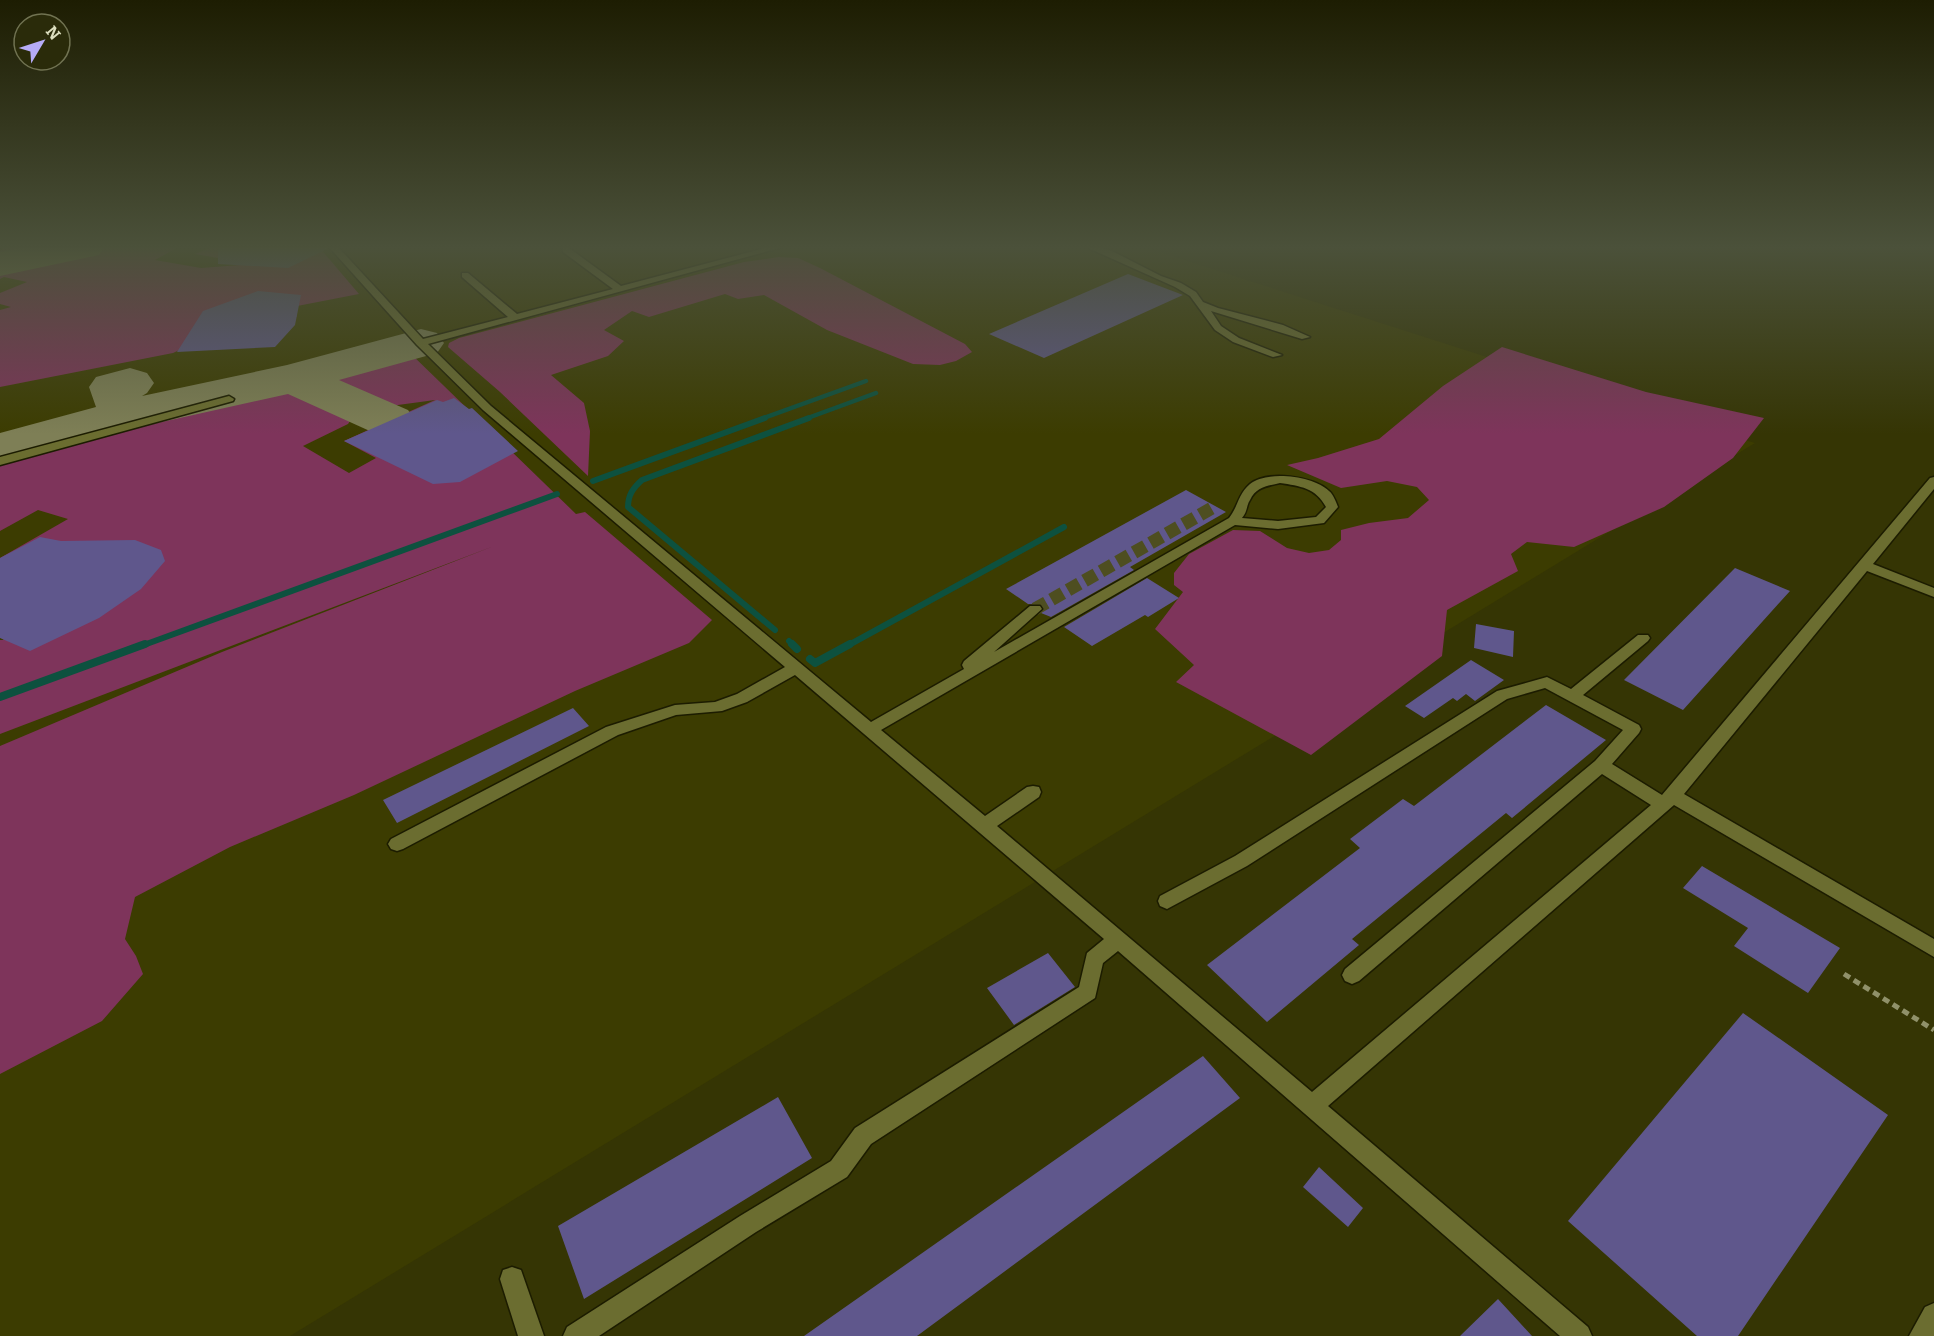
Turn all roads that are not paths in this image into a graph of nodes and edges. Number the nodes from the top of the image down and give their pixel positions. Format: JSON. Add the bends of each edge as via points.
{"nodes":[{"id":1,"x":390,"y":309,"type":"edge"},
{"id":2,"x":504,"y":309,"type":"edge"},
{"id":3,"x":545,"y":309,"type":"edge"},
{"id":4,"x":1205,"y":309,"type":"edge"},
{"id":5,"x":1214,"y":309,"type":"edge"},
{"id":6,"x":514,"y":318,"type":"junction"},
{"id":7,"x":1305,"y":336,"type":"dead end"},
{"id":8,"x":421,"y":343,"type":"junction"},
{"id":9,"x":1277,"y":355,"type":"dead end"},
{"id":10,"x":229,"y":399,"type":"dead end"},
{"id":11,"x":0,"y":461,"type":"edge"},
{"id":12,"x":1934,"y":481,"type":"edge"},
{"id":13,"x":1233,"y":521,"type":"junction"},
{"id":14,"x":1864,"y":565,"type":"junction"},
{"id":15,"x":1934,"y":593,"type":"edge"},
{"id":16,"x":1035,"y":609,"type":"tunnel mouth"},
{"id":17,"x":1643,"y":638,"type":"dead end"},
{"id":18,"x":795,"y":668,"type":"junction"},
{"id":19,"x":944,"y":687,"type":"junction"},
{"id":20,"x":1572,"y":696,"type":"junction"},
{"id":21,"x":869,"y":730,"type":"junction"},
{"id":22,"x":1601,"y":765,"type":"junction"},
{"id":23,"x":1033,"y":792,"type":"dead end"},
{"id":24,"x":1668,"y":800,"type":"junction"},
{"id":25,"x":984,"y":825,"type":"junction"},
{"id":26,"x":397,"y":844,"type":"dead end"},
{"id":27,"x":1167,"y":902,"type":"dead end"},
{"id":28,"x":1118,"y":939,"type":"junction"},
{"id":29,"x":1934,"y":949,"type":"edge"},
{"id":30,"x":1352,"y":975,"type":"dead end"},
{"id":31,"x":1312,"y":1106,"type":"junction"},
{"id":32,"x":512,"y":1279,"type":"dead end"},
{"id":33,"x":1934,"y":1316,"type":"edge"},
{"id":34,"x":531,"y":1336,"type":"edge"},
{"id":35,"x":576,"y":1336,"type":"edge"},
{"id":36,"x":1579,"y":1336,"type":"edge"},
{"id":37,"x":1922,"y":1336,"type":"edge"}],
"edges":[{"from":1,"to":8,"type":"street"},
{"from":2,"to":6,"type":"street"},
{"from":3,"to":6,"type":"street"},
{"from":4,"to":9,"type":"street","via":[[1218,328],[1236,340]]},
{"from":5,"to":7,"type":"street"},
{"from":6,"to":8,"type":"street"},
{"from":8,"to":18,"type":"street","via":[[488,408]]},
{"from":10,"to":11,"type":"street"},
{"from":12,"to":14,"type":"street"},
{"from":13,"to":13,"type":"street","via":[[1278,525],[1320,520],[1332,507],[1325,493],[1316,488],[1280,479],[1256,485]]},
{"from":13,"to":19,"type":"street"},
{"from":14,"to":15,"type":"street"},
{"from":14,"to":24,"type":"street"},
{"from":16,"to":19,"type":"street"},
{"from":17,"to":20,"type":"street"},
{"from":18,"to":21,"type":"street"},
{"from":18,"to":26,"type":"street","via":[[742,698],[716,707],[675,710],[612,730]]},
{"from":19,"to":21,"type":"street"},
{"from":20,"to":22,"type":"street","via":[[1634,729]]},
{"from":20,"to":27,"type":"street","via":[[1547,682],[1502,694],[1241,861]]},
{"from":21,"to":25,"type":"street"},
{"from":22,"to":24,"type":"street"},
{"from":22,"to":30,"type":"street"},
{"from":23,"to":25,"type":"street"},
{"from":24,"to":29,"type":"street"},
{"from":24,"to":31,"type":"street"},
{"from":25,"to":28,"type":"street"},
{"from":28,"to":31,"type":"street"},
{"from":28,"to":35,"type":"street","via":[[1094,959],[1088,992],[863,1137],[839,1169]]},
{"from":31,"to":36,"type":"street"},
{"from":32,"to":34,"type":"street"},
{"from":33,"to":37,"type":"street"}]}
